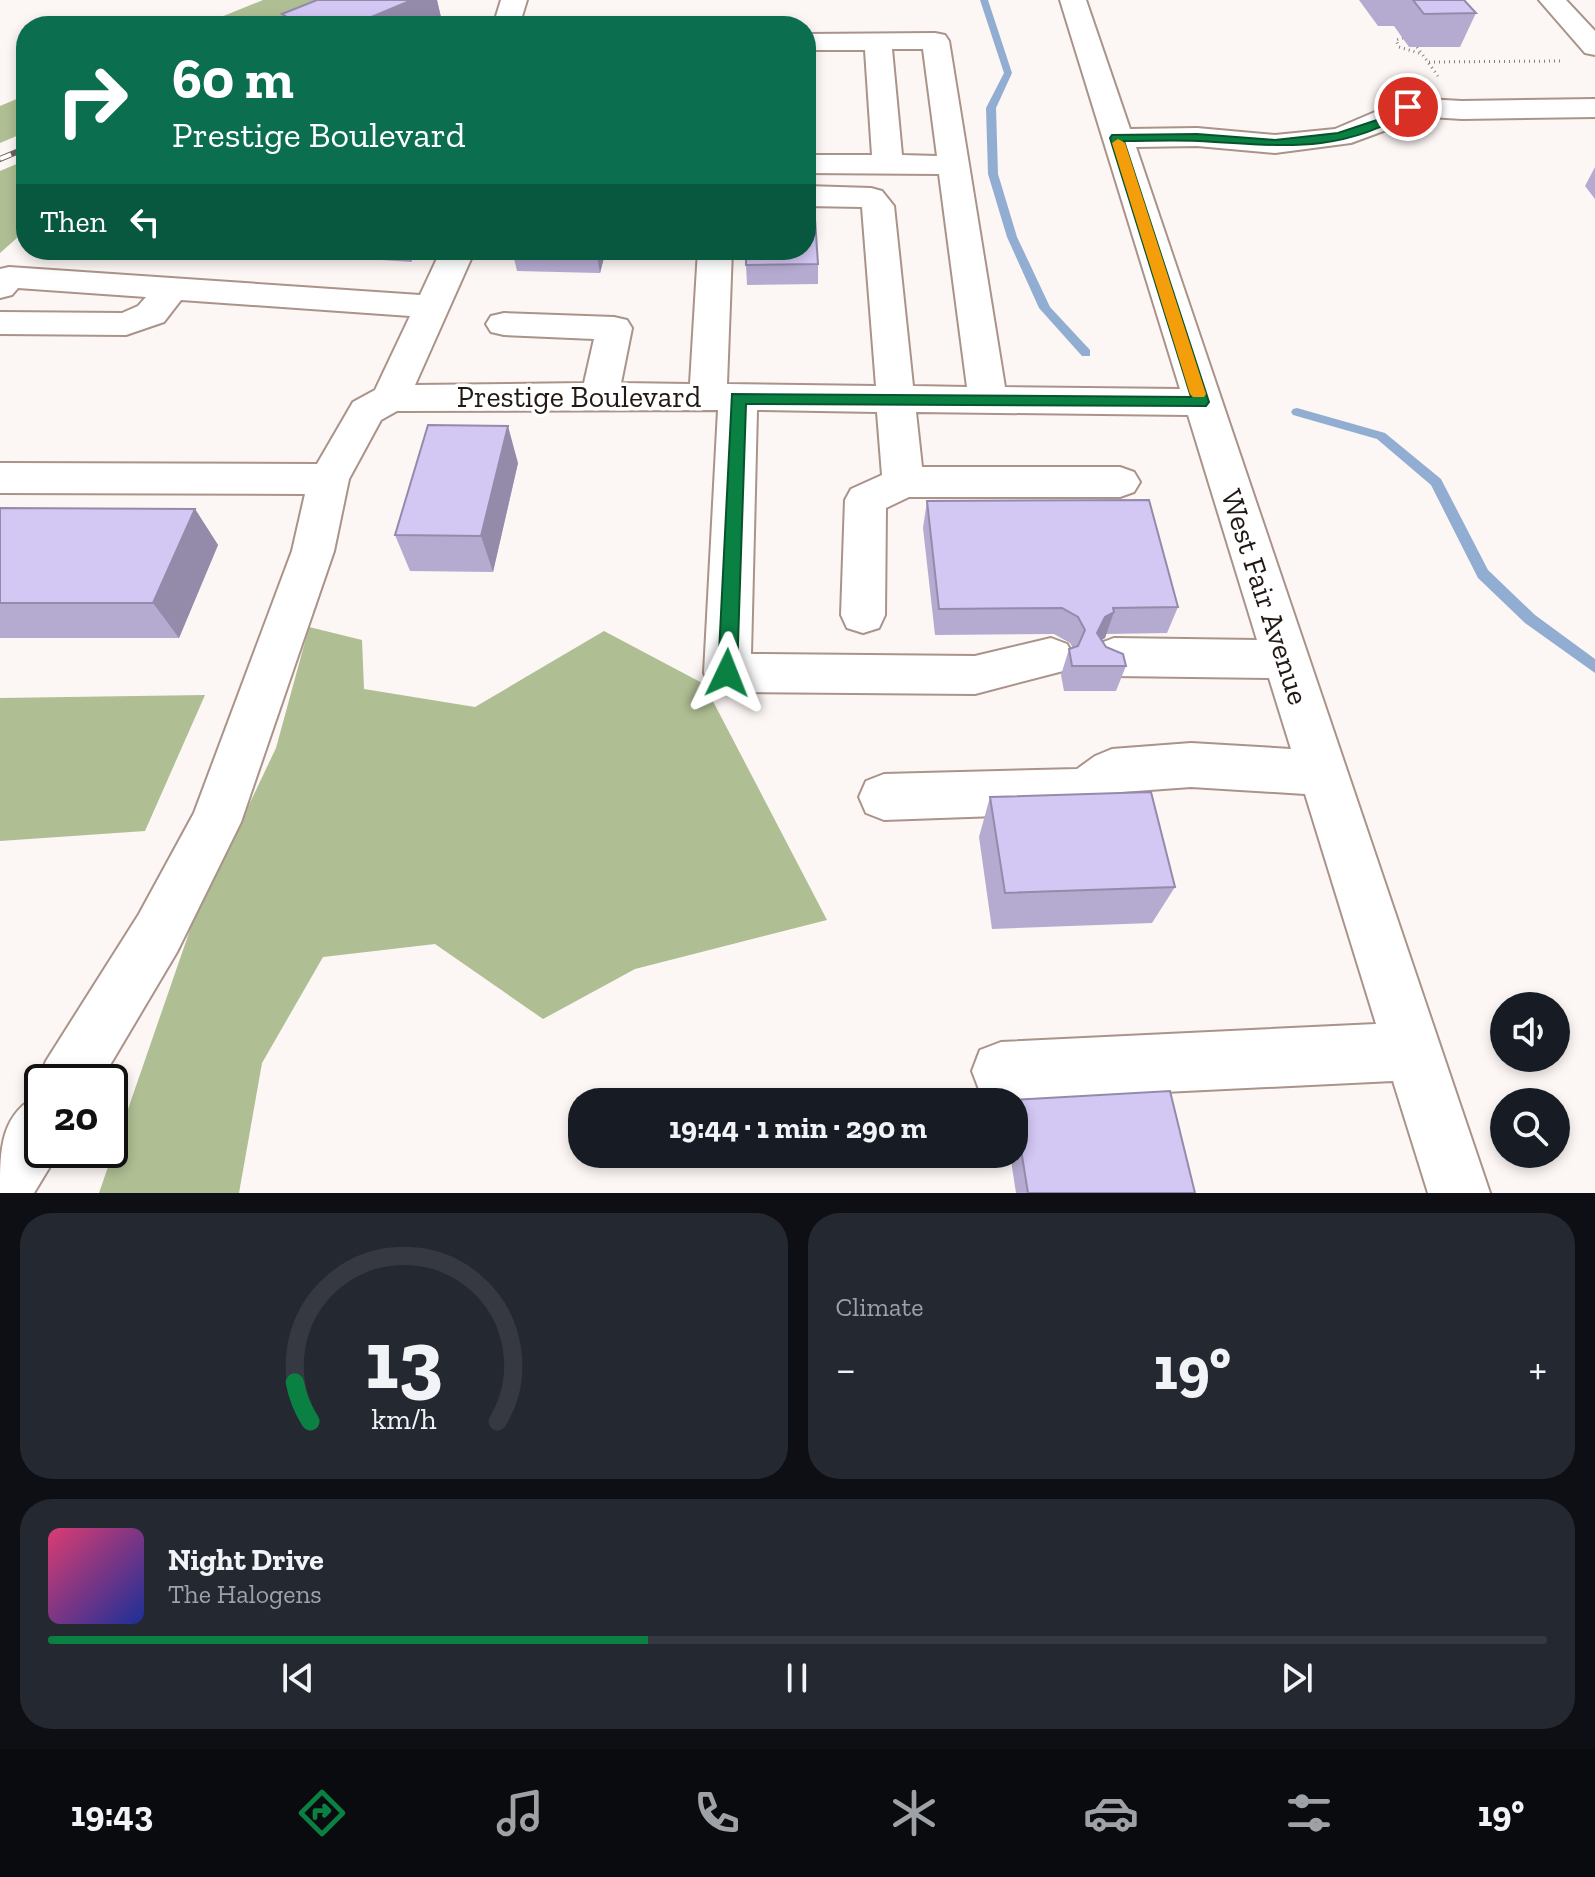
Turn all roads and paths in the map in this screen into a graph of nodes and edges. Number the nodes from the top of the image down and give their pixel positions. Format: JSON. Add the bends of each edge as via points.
{"nodes":[{"id":1,"x":1073,"y":0,"type":"edge"},
{"id":2,"x":1552,"y":0,"type":"edge"},
{"id":3,"x":1403,"y":38,"type":"dead end"},
{"id":4,"x":878,"y":41,"type":"junction"},
{"id":5,"x":816,"y":42,"type":"edge"},
{"id":6,"x":1595,"y":47,"type":"edge"},
{"id":7,"x":1423,"y":55,"type":"dead end"},
{"id":8,"x":1569,"y":61,"type":"dead end"},
{"id":9,"x":1429,"y":62,"type":"dead end"},
{"id":10,"x":1595,"y":108,"type":"edge"},
{"id":11,"x":1117,"y":138,"type":"junction"},
{"id":12,"x":816,"y":164,"type":"edge"},
{"id":13,"x":888,"y":165,"type":"junction"},
{"id":14,"x":953,"y":165,"type":"junction"},
{"id":15,"x":816,"y":196,"type":"edge"},
{"id":16,"x":453,"y":260,"type":"edge"},
{"id":17,"x":716,"y":260,"type":"edge"},
{"id":18,"x":0,"y":287,"type":"edge"},
{"id":19,"x":172,"y":289,"type":"junction"},
{"id":20,"x":432,"y":307,"type":"junction"},
{"id":21,"x":0,"y":323,"type":"edge"},
{"id":22,"x":504,"y":324,"type":"dead end"},
{"id":23,"x":600,"y":396,"type":"junction"},
{"id":24,"x":390,"y":398,"type":"junction"},
{"id":25,"x":723,"y":398,"type":"junction"},
{"id":26,"x":896,"y":399,"type":"junction"},
{"id":27,"x":988,"y":400,"type":"junction"},
{"id":28,"x":1201,"y":402,"type":"junction"},
{"id":29,"x":0,"y":478,"type":"edge"},
{"id":30,"x":329,"y":479,"type":"junction"},
{"id":31,"x":903,"y":482,"type":"junction"},
{"id":32,"x":1120,"y":482,"type":"dead end"},
{"id":33,"x":863,"y":615,"type":"dead end"},
{"id":34,"x":1051,"y":657,"type":"dead end"},
{"id":35,"x":1114,"y":657,"type":"edge"},
{"id":36,"x":1285,"y":659,"type":"junction"},
{"id":37,"x":1322,"y":773,"type":"junction"},
{"id":38,"x":884,"y":797,"type":"dead end"},
{"id":39,"x":1413,"y":1051,"type":"junction"},
{"id":40,"x":78,"y":1064,"type":"edge"},
{"id":41,"x":1001,"y":1071,"type":"dead end"},
{"id":42,"x":24,"y":1152,"type":"edge"},
{"id":43,"x":0,"y":1191,"type":"edge"},
{"id":44,"x":1459,"y":1193,"type":"edge"}],
"edges":[{"from":1,"to":11,"type":"street","name":"West Fair Avenue"},
{"from":2,"to":6,"type":"street"},
{"from":3,"to":7,"type":"path","via":[[1396,40],[1399,47]]},
{"from":4,"to":5,"type":"street"},
{"from":4,"to":13,"type":"street"},
{"from":4,"to":14,"type":"street","via":[[935,41]]},
{"from":8,"to":9,"type":"path"},
{"from":10,"to":11,"type":"street","via":[[1408,107],[1340,137],[1275,144],[1197,137]]},
{"from":11,"to":28,"type":"street","name":"West Fair Avenue"},
{"from":12,"to":13,"type":"street"},
{"from":13,"to":14,"type":"street"},
{"from":14,"to":27,"type":"street"},
{"from":15,"to":26,"type":"street","via":[[871,198],[878,206]]},
{"from":16,"to":20,"type":"street"},
{"from":17,"to":25,"type":"street"},
{"from":18,"to":19,"type":"street","via":[[9,277]]},
{"from":19,"to":20,"type":"street"},
{"from":19,"to":21,"type":"street","via":[[151,314],[126,324]]},
{"from":20,"to":24,"type":"street"},
{"from":22,"to":23,"type":"street","via":[[614,328]]},
{"from":23,"to":24,"type":"street","name":"Prestige Boulevard"},
{"from":23,"to":25,"type":"street","name":"Prestige Boulevard"},
{"from":24,"to":30,"type":"street","via":[[367,411]]},
{"from":25,"to":26,"type":"street","name":"Prestige Boulevard"},
{"from":25,"to":34,"type":"street","via":[[727,673],[975,675]]},
{"from":26,"to":27,"type":"street","name":"Prestige Boulevard"},
{"from":26,"to":31,"type":"street"},
{"from":27,"to":28,"type":"street","name":"Prestige Boulevard"},
{"from":28,"to":36,"type":"street","name":"West Fair Avenue"},
{"from":29,"to":30,"type":"street"},
{"from":30,"to":40,"type":"street","via":[[313,551],[216,822],[158,933]]},
{"from":31,"to":32,"type":"street"},
{"from":31,"to":33,"type":"street","via":[[866,500]]},
{"from":35,"to":36,"type":"street"},
{"from":36,"to":37,"type":"street","name":"West Fair Avenue"},
{"from":37,"to":38,"type":"street","via":[[1191,765],[1112,771],[1086,791]]},
{"from":37,"to":39,"type":"street","name":"West Fair Avenue"},
{"from":39,"to":41,"type":"street"},
{"from":39,"to":44,"type":"street","name":"West Fair Avenue"},
{"from":42,"to":43,"type":"street"}]}
